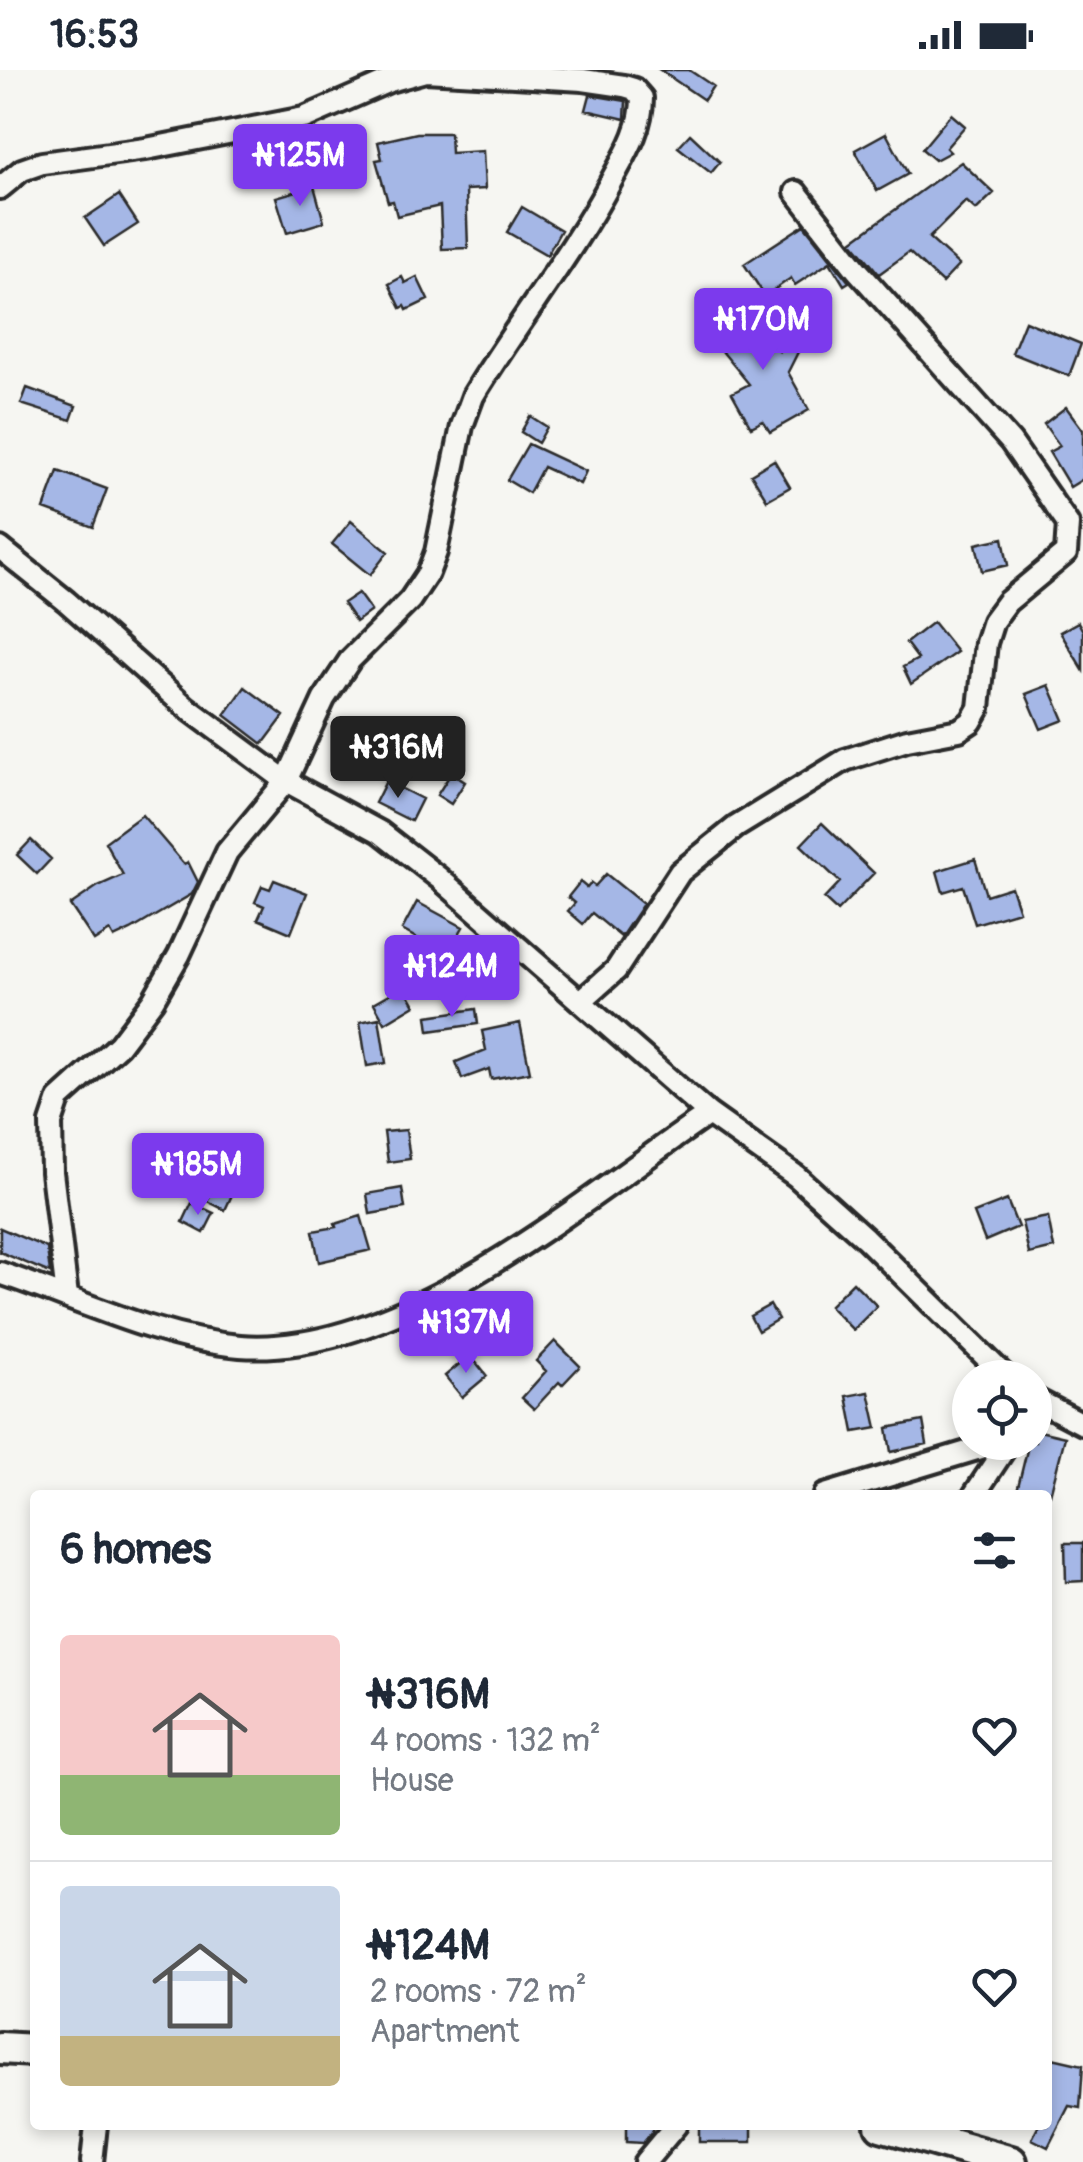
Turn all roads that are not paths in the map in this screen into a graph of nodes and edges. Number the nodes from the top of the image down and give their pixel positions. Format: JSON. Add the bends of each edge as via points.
{"nodes":[{"id":1,"x":0,"y":188,"type":"edge"},
{"id":2,"x":796,"y":192,"type":"dead end"},
{"id":3,"x":1075,"y":531,"type":"edge"},
{"id":4,"x":0,"y":548,"type":"edge"},
{"id":5,"x":286,"y":781,"type":"junction"},
{"id":6,"x":582,"y":1000,"type":"junction"},
{"id":7,"x":709,"y":1114,"type":"junction"},
{"id":8,"x":0,"y":1273,"type":"edge"},
{"id":9,"x":67,"y":1296,"type":"junction"},
{"id":10,"x":990,"y":1360,"type":"edge"},
{"id":11,"x":1052,"y":1410,"type":"edge"},
{"id":12,"x":1083,"y":1424,"type":"edge"},
{"id":13,"x":952,"y":1457,"type":"edge"},
{"id":14,"x":996,"y":1460,"type":"edge"},
{"id":15,"x":842,"y":1490,"type":"edge"},
{"id":16,"x":977,"y":1490,"type":"edge"},
{"id":17,"x":0,"y":2048,"type":"edge"},
{"id":18,"x":30,"y":2050,"type":"edge"},
{"id":19,"x":95,"y":2130,"type":"edge"},
{"id":20,"x":672,"y":2130,"type":"edge"},
{"id":21,"x":897,"y":2130,"type":"edge"},
{"id":22,"x":92,"y":2162,"type":"edge"},
{"id":23,"x":645,"y":2162,"type":"edge"},
{"id":24,"x":1005,"y":2162,"type":"edge"}],
"edges":[{"from":1,"to":5,"type":"street","via":[[42,163],[304,118],[425,71],[596,82],[634,89],[642,98],[634,139],[582,234],[474,396],[428,573],[350,660]]},
{"from":2,"to":3,"type":"street","via":[[1011,442]]},
{"from":3,"to":6,"type":"street","via":[[1066,552],[993,621],[979,708],[970,722],[846,760],[736,827],[680,872],[616,970]]},
{"from":4,"to":5,"type":"street","via":[[186,707]]},
{"from":5,"to":6,"type":"street","via":[[380,832]]},
{"from":5,"to":9,"type":"street","via":[[227,852],[153,1000],[118,1045],[59,1099],[51,1123],[52,1172]]},
{"from":6,"to":7,"type":"street"},
{"from":7,"to":9,"type":"street","via":[[501,1260],[412,1308],[349,1330],[270,1347],[235,1345],[118,1317]]},
{"from":7,"to":10,"type":"street","via":[[796,1176]]},
{"from":8,"to":9,"type":"street"},
{"from":11,"to":12,"type":"street"},
{"from":13,"to":15,"type":"street"},
{"from":14,"to":16,"type":"street"},
{"from":17,"to":18,"type":"main road"},
{"from":19,"to":22,"type":"street"},
{"from":20,"to":23,"type":"street"},
{"from":21,"to":24,"type":"main road"}]}
